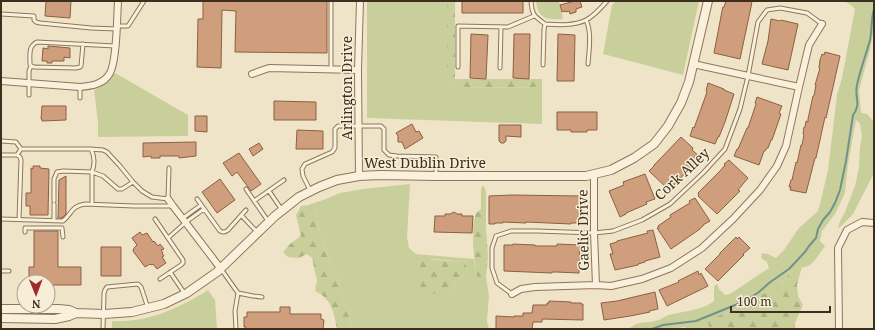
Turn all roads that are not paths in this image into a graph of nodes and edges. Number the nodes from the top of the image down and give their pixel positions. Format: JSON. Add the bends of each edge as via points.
{"nodes":[{"id":1,"x":118,"y":1,"type":"edge"},
{"id":2,"x":144,"y":1,"type":"edge"},
{"id":3,"x":331,"y":1,"type":"edge"},
{"id":4,"x":360,"y":1,"type":"edge"},
{"id":5,"x":531,"y":1,"type":"edge"},
{"id":6,"x":607,"y":1,"type":"edge"},
{"id":7,"x":708,"y":1,"type":"edge"},
{"id":8,"x":1,"y":14,"type":"edge"},
{"id":9,"x":534,"y":16,"type":"junction"},
{"id":10,"x":586,"y":20,"type":"junction"},
{"id":11,"x":545,"y":24,"type":"junction"},
{"id":12,"x":822,"y":24,"type":"joint"},
{"id":13,"x":117,"y":27,"type":"junction"},
{"id":14,"x":501,"y":27,"type":"junction"},
{"id":15,"x":83,"y":44,"type":"junction"},
{"id":16,"x":115,"y":46,"type":"junction"},
{"id":17,"x":588,"y":64,"type":"dead end"},
{"id":18,"x":693,"y":64,"type":"junction"},
{"id":19,"x":543,"y":65,"type":"dead end"},
{"id":20,"x":31,"y":66,"type":"junction"},
{"id":21,"x":458,"y":67,"type":"dead end"},
{"id":22,"x":500,"y":68,"type":"dead end"},
{"id":23,"x":331,"y":69,"type":"junction"},
{"id":24,"x":358,"y":70,"type":"junction"},
{"id":25,"x":252,"y":74,"type":"dead end"},
{"id":26,"x":748,"y":76,"type":"junction"},
{"id":27,"x":1,"y":82,"type":"edge"},
{"id":28,"x":29,"y":83,"type":"junction"},
{"id":29,"x":80,"y":87,"type":"junction"},
{"id":30,"x":799,"y":87,"type":"junction"},
{"id":31,"x":28,"y":96,"type":"dead end"},
{"id":32,"x":80,"y":98,"type":"dead end"},
{"id":33,"x":358,"y":126,"type":"junction"},
{"id":34,"x":1,"y":141,"type":"edge"},
{"id":35,"x":21,"y":149,"type":"junction"},
{"id":36,"x":91,"y":149,"type":"junction"},
{"id":37,"x":1,"y":155,"type":"edge"},
{"id":38,"x":17,"y":155,"type":"junction"},
{"id":39,"x":169,"y":168,"type":"dead end"},
{"id":40,"x":92,"y":172,"type":"junction"},
{"id":41,"x":594,"y":174,"type":"junction"},
{"id":42,"x":358,"y":176,"type":"junction"},
{"id":43,"x":436,"y":176,"type":"junction"},
{"id":44,"x":284,"y":180,"type":"dead end"},
{"id":45,"x":133,"y":182,"type":"junction"},
{"id":46,"x":246,"y":190,"type":"dead end"},
{"id":47,"x":270,"y":191,"type":"junction"},
{"id":48,"x":310,"y":191,"type":"junction"},
{"id":49,"x":168,"y":198,"type":"junction"},
{"id":50,"x":197,"y":200,"type":"dead end"},
{"id":51,"x":254,"y":201,"type":"junction"},
{"id":52,"x":92,"y":204,"type":"junction"},
{"id":53,"x":201,"y":205,"type":"junction"},
{"id":54,"x":173,"y":206,"type":"junction"},
{"id":55,"x":204,"y":209,"type":"junction"},
{"id":56,"x":246,"y":210,"type":"dead end"},
{"id":57,"x":282,"y":210,"type":"junction"},
{"id":58,"x":241,"y":215,"type":"junction"},
{"id":59,"x":1,"y":219,"type":"edge"},
{"id":60,"x":155,"y":219,"type":"dead end"},
{"id":61,"x":19,"y":220,"type":"junction"},
{"id":62,"x":184,"y":220,"type":"junction"},
{"id":63,"x":54,"y":221,"type":"junction"},
{"id":64,"x":269,"y":222,"type":"junction"},
{"id":65,"x":874,"y":223,"type":"edge"},
{"id":66,"x":25,"y":232,"type":"dead end"},
{"id":67,"x":258,"y":233,"type":"junction"},
{"id":68,"x":594,"y":233,"type":"junction"},
{"id":69,"x":63,"y":237,"type":"dead end"},
{"id":70,"x":168,"y":238,"type":"junction"},
{"id":71,"x":221,"y":269,"type":"junction"},
{"id":72,"x":1,"y":271,"type":"edge"},
{"id":73,"x":9,"y":271,"type":"dead end"},
{"id":74,"x":170,"y":272,"type":"junction"},
{"id":75,"x":160,"y":279,"type":"dead end"},
{"id":76,"x":596,"y":285,"type":"junction"},
{"id":77,"x":238,"y":293,"type":"junction"},
{"id":78,"x":185,"y":294,"type":"junction"},
{"id":79,"x":512,"y":294,"type":"joint"},
{"id":80,"x":262,"y":296,"type":"dead end"},
{"id":81,"x":149,"y":308,"type":"junction"},
{"id":82,"x":1,"y":309,"type":"edge"},
{"id":83,"x":76,"y":313,"type":"junction"},
{"id":84,"x":104,"y":314,"type":"junction"},
{"id":85,"x":1,"y":318,"type":"edge"},
{"id":86,"x":103,"y":329,"type":"edge"},
{"id":87,"x":236,"y":329,"type":"edge"},
{"id":88,"x":838,"y":329,"type":"edge"}],
"edges":[{"from":1,"to":13,"type":"street"},
{"from":2,"to":13,"type":"lane","via":[[128,26]]},
{"from":3,"to":23,"type":"lane"},
{"from":4,"to":24,"type":"street","name":"Arlington Drive"},
{"from":5,"to":9,"type":"lane"},
{"from":6,"to":10,"type":"lane"},
{"from":7,"to":18,"type":"street","name":"West Dublin Drive"},
{"from":8,"to":13,"type":"lane","via":[[34,16],[34,20],[40,23],[91,28]]},
{"from":9,"to":11,"type":"lane"},
{"from":9,"to":14,"type":"lane","via":[[508,27]]},
{"from":10,"to":11,"type":"lane","via":[[558,25]]},
{"from":10,"to":17,"type":"lane","via":[[589,30]]},
{"from":11,"to":19,"type":"lane"},
{"from":12,"to":26,"type":"lane","name":"Cork Alley","via":[[807,13],[780,8],[767,10],[758,22]]},
{"from":12,"to":30,"type":"street","via":[[809,45]]},
{"from":13,"to":16,"type":"street"},
{"from":14,"to":21,"type":"lane","via":[[458,26]]},
{"from":14,"to":22,"type":"lane"},
{"from":15,"to":16,"type":"lane"},
{"from":15,"to":20,"type":"lane","via":[[80,67]]},
{"from":15,"to":20,"type":"lane","via":[[37,42],[31,48]]},
{"from":16,"to":29,"type":"street","via":[[110,74],[98,84]]},
{"from":18,"to":26,"type":"street"},
{"from":18,"to":41,"type":"street","name":"West Dublin Drive","via":[[681,103],[654,144],[611,170]]},
{"from":20,"to":28,"type":"lane"},
{"from":23,"to":24,"type":"street"},
{"from":23,"to":25,"type":"street","via":[[269,68]]},
{"from":24,"to":33,"type":"street","name":"Arlington Drive"},
{"from":26,"to":30,"type":"street"},
{"from":26,"to":68,"type":"lane","name":"Cork Alley","via":[[740,109],[725,149],[703,173],[670,204],[642,220],[613,231]]},
{"from":27,"to":28,"type":"street"},
{"from":28,"to":29,"type":"street"},
{"from":28,"to":31,"type":"lane"},
{"from":29,"to":32,"type":"lane"},
{"from":30,"to":76,"type":"street","via":[[786,146],[777,166],[760,190],[733,219],[702,248],[670,268],[634,281],[611,286]]},
{"from":33,"to":42,"type":"street","name":"Arlington Drive"},
{"from":33,"to":43,"type":"lane","via":[[381,126],[384,129],[384,150],[389,155],[436,157]]},
{"from":33,"to":48,"type":"lane","via":[[338,126],[335,129],[335,148],[332,152],[305,164],[302,169],[303,176]]},
{"from":34,"to":35,"type":"lane","via":[[16,142]]},
{"from":35,"to":36,"type":"lane"},
{"from":35,"to":38,"type":"lane"},
{"from":36,"to":40,"type":"lane","via":[[95,159]]},
{"from":36,"to":45,"type":"lane","via":[[107,152]]},
{"from":37,"to":38,"type":"lane"},
{"from":38,"to":61,"type":"lane","via":[[21,160]]},
{"from":39,"to":49,"type":"lane"},
{"from":40,"to":45,"type":"lane","via":[[103,176],[118,189]]},
{"from":40,"to":52,"type":"lane"},
{"from":40,"to":63,"type":"lane","via":[[57,172],[54,179]]},
{"from":41,"to":43,"type":"street","name":"West Dublin Drive"},
{"from":41,"to":68,"type":"street","name":"Gaelic Drive"},
{"from":42,"to":43,"type":"street","name":"West Dublin Drive"},
{"from":42,"to":48,"type":"street","name":"West Dublin Drive","via":[[337,180]]},
{"from":44,"to":47,"type":"lane"},
{"from":45,"to":49,"type":"lane","via":[[152,197]]},
{"from":46,"to":51,"type":"lane"},
{"from":47,"to":51,"type":"lane"},
{"from":47,"to":57,"type":"lane"},
{"from":48,"to":57,"type":"street","name":"West Dublin Drive"},
{"from":49,"to":54,"type":"street"},
{"from":50,"to":53,"type":"lane"},
{"from":51,"to":64,"type":"lane"},
{"from":52,"to":54,"type":"lane"},
{"from":52,"to":63,"type":"lane","via":[[79,205],[63,222]]},
{"from":53,"to":55,"type":"lane"},
{"from":53,"to":62,"type":"lane"},
{"from":54,"to":62,"type":"street"},
{"from":55,"to":58,"type":"lane","via":[[223,232],[226,232]]},
{"from":55,"to":62,"type":"lane"},
{"from":56,"to":58,"type":"lane"},
{"from":57,"to":64,"type":"street","name":"West Dublin Drive"},
{"from":58,"to":67,"type":"lane"},
{"from":59,"to":61,"type":"lane"},
{"from":60,"to":70,"type":"lane"},
{"from":61,"to":63,"type":"lane"},
{"from":62,"to":70,"type":"lane"},
{"from":62,"to":71,"type":"street"},
{"from":64,"to":67,"type":"street","name":"West Dublin Drive"},
{"from":65,"to":88,"type":"street","via":[[862,222],[848,230],[838,248]]},
{"from":66,"to":69,"type":"lane","via":[[25,228],[62,228]]},
{"from":67,"to":71,"type":"street","name":"West Dublin Drive"},
{"from":68,"to":76,"type":"street","name":"Gaelic Drive"},
{"from":68,"to":79,"type":"lane","name":"Cork Alley","via":[[511,231],[496,236],[492,248],[492,268],[496,283]]},
{"from":70,"to":74,"type":"lane","via":[[183,260],[181,265]]},
{"from":71,"to":77,"type":"lane"},
{"from":71,"to":78,"type":"street","name":"West Dublin Drive"},
{"from":72,"to":73,"type":"lane"},
{"from":74,"to":75,"type":"lane"},
{"from":74,"to":78,"type":"lane"},
{"from":76,"to":79,"type":"street","via":[[536,287],[521,289]]},
{"from":77,"to":80,"type":"lane"},
{"from":77,"to":87,"type":"lane"},
{"from":78,"to":81,"type":"street","name":"West Dublin Drive"},
{"from":81,"to":84,"type":"street","name":"West Dublin Drive"},
{"from":81,"to":84,"type":"lane","via":[[138,284],[107,288],[104,293]]},
{"from":82,"to":83,"type":"street","name":"West Dublin Drive","via":[[59,309]]},
{"from":83,"to":84,"type":"street","name":"West Dublin Drive"},
{"from":83,"to":85,"type":"street","name":"West Dublin Drive","via":[[56,318]]},
{"from":84,"to":86,"type":"lane"}]}
